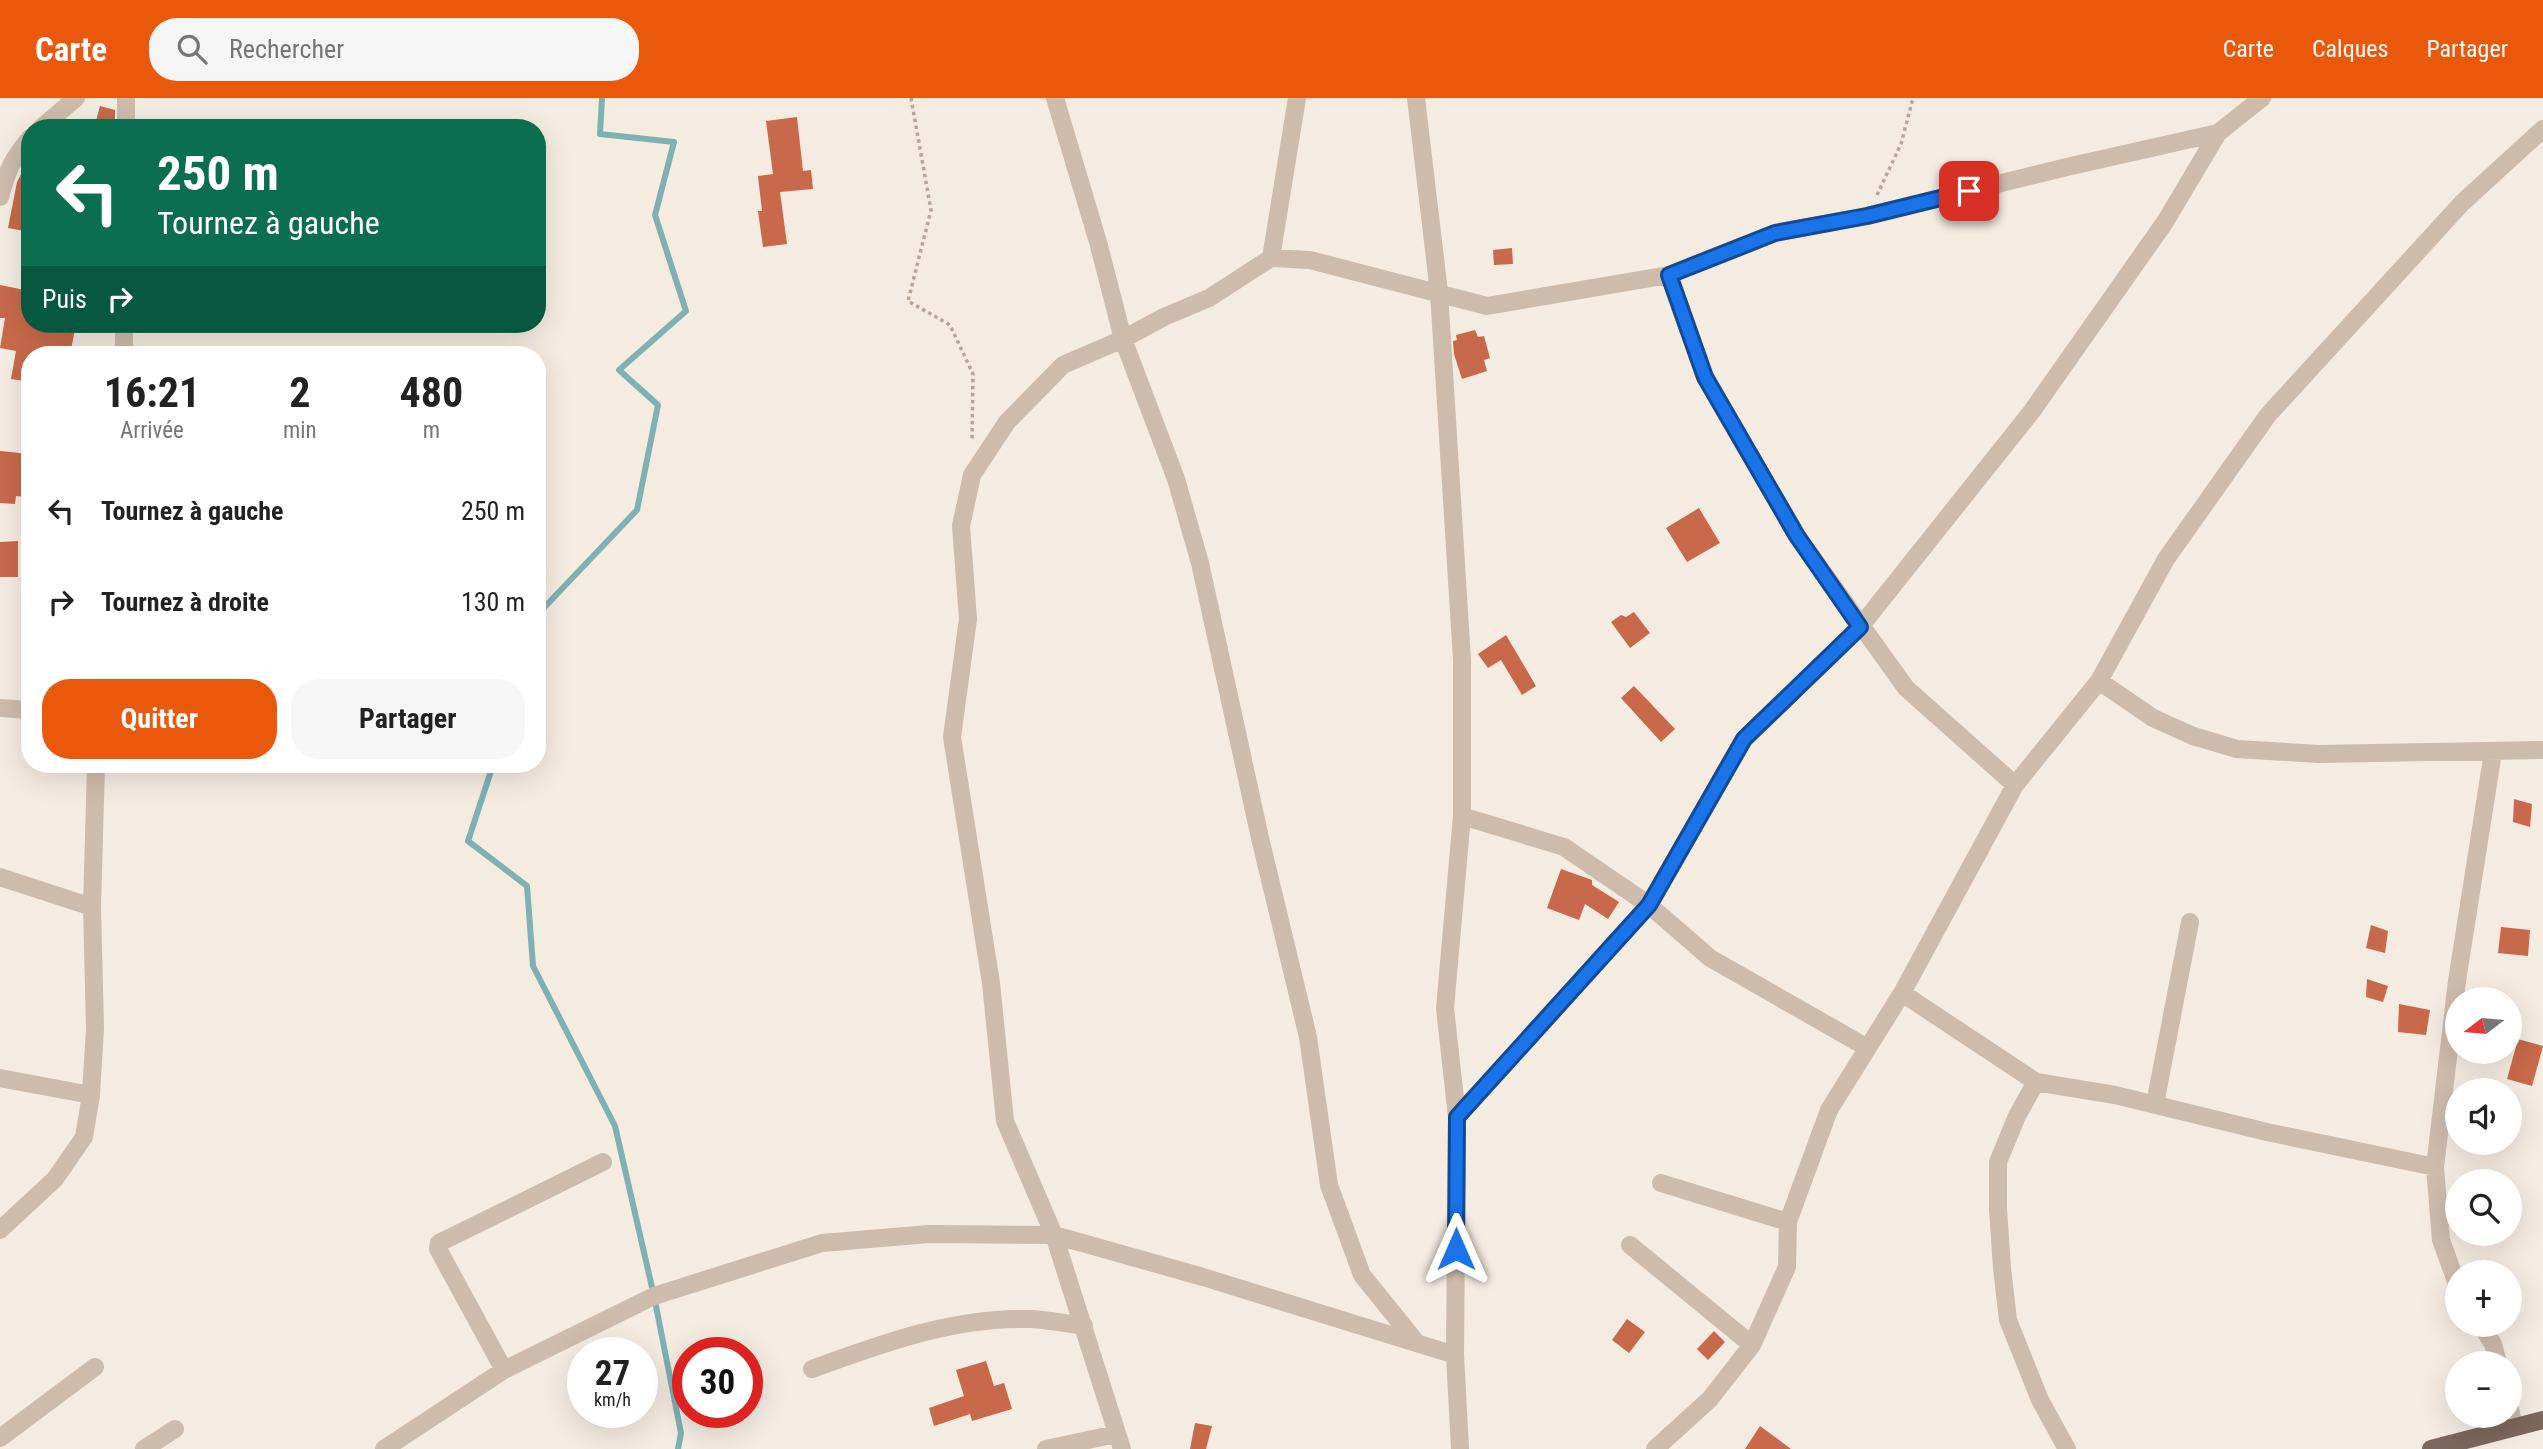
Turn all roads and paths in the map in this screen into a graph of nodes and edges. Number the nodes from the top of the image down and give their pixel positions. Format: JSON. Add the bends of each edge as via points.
{"nodes":[{"id":1,"x":76,"y":98,"type":"edge"},
{"id":2,"x":126,"y":98,"type":"edge"},
{"id":3,"x":911,"y":98,"type":"edge"},
{"id":4,"x":1055,"y":98,"type":"edge"},
{"id":5,"x":1297,"y":98,"type":"edge"},
{"id":6,"x":1416,"y":98,"type":"edge"},
{"id":7,"x":1913,"y":98,"type":"edge"},
{"id":8,"x":2262,"y":98,"type":"edge"},
{"id":9,"x":52,"y":119,"type":"edge"},
{"id":10,"x":126,"y":119,"type":"edge"},
{"id":11,"x":2543,"y":130,"type":"edge"},
{"id":12,"x":2218,"y":133,"type":"junction"},
{"id":13,"x":21,"y":149,"type":"edge"},
{"id":14,"x":0,"y":197,"type":"edge"},
{"id":15,"x":1867,"y":216,"type":"junction"},
{"id":16,"x":1271,"y":258,"type":"junction"},
{"id":17,"x":1669,"y":275,"type":"junction"},
{"id":18,"x":1439,"y":292,"type":"junction"},
{"id":19,"x":1123,"y":339,"type":"junction"},
{"id":20,"x":972,"y":475,"type":"junction"},
{"id":21,"x":1860,"y":627,"type":"junction"},
{"id":22,"x":2099,"y":681,"type":"junction"},
{"id":23,"x":0,"y":708,"type":"edge"},
{"id":24,"x":21,"y":709,"type":"edge"},
{"id":25,"x":2543,"y":750,"type":"edge"},
{"id":26,"x":2493,"y":752,"type":"junction"},
{"id":27,"x":96,"y":773,"type":"edge"},
{"id":28,"x":2015,"y":785,"type":"junction"},
{"id":29,"x":1462,"y":816,"type":"junction"},
{"id":30,"x":0,"y":877,"type":"edge"},
{"id":31,"x":1649,"y":905,"type":"junction"},
{"id":32,"x":92,"y":907,"type":"junction"},
{"id":33,"x":2190,"y":922,"type":"dead end"},
{"id":34,"x":1902,"y":993,"type":"junction"},
{"id":35,"x":1866,"y":1047,"type":"junction"},
{"id":36,"x":0,"y":1078,"type":"edge"},
{"id":37,"x":2036,"y":1082,"type":"junction"},
{"id":38,"x":91,"y":1096,"type":"junction"},
{"id":39,"x":2155,"y":1104,"type":"junction"},
{"id":40,"x":1457,"y":1117,"type":"junction"},
{"id":41,"x":603,"y":1162,"type":"dead end"},
{"id":42,"x":2435,"y":1167,"type":"junction"},
{"id":43,"x":1661,"y":1183,"type":"dead end"},
{"id":44,"x":1788,"y":1222,"type":"junction"},
{"id":45,"x":0,"y":1230,"type":"edge"},
{"id":46,"x":1054,"y":1236,"type":"junction"},
{"id":47,"x":1630,"y":1245,"type":"dead end"},
{"id":48,"x":2448,"y":1260,"type":"edge"},
{"id":49,"x":1084,"y":1326,"type":"junction"},
{"id":50,"x":1416,"y":1342,"type":"junction"},
{"id":51,"x":1752,"y":1345,"type":"junction"},
{"id":52,"x":1455,"y":1355,"type":"junction"},
{"id":53,"x":95,"y":1367,"type":"dead end"},
{"id":54,"x":812,"y":1369,"type":"dead end"},
{"id":55,"x":504,"y":1370,"type":"junction"},
{"id":56,"x":2543,"y":1420,"type":"edge"},
{"id":57,"x":2522,"y":1425,"type":"edge"},
{"id":58,"x":2510,"y":1428,"type":"edge"},
{"id":59,"x":175,"y":1429,"type":"dead end"},
{"id":60,"x":0,"y":1438,"type":"edge"},
{"id":61,"x":1119,"y":1442,"type":"edge"},
{"id":62,"x":144,"y":1449,"type":"edge"},
{"id":63,"x":384,"y":1449,"type":"edge"},
{"id":64,"x":1046,"y":1449,"type":"edge"},
{"id":65,"x":1460,"y":1449,"type":"edge"},
{"id":66,"x":1654,"y":1449,"type":"edge"},
{"id":67,"x":2067,"y":1449,"type":"edge"},
{"id":68,"x":2431,"y":1449,"type":"edge"}],
"edges":[{"from":1,"to":9,"type":"street"},
{"from":2,"to":10,"type":"street"},
{"from":3,"to":20,"type":"path","via":[[931,210],[908,301],[950,325],[973,374]]},
{"from":4,"to":19,"type":"street"},
{"from":5,"to":16,"type":"street"},
{"from":6,"to":18,"type":"street"},
{"from":7,"to":15,"type":"path","via":[[1901,145]]},
{"from":8,"to":12,"type":"street"},
{"from":11,"to":22,"type":"street","via":[[2462,203],[2268,415],[2166,559]]},
{"from":12,"to":15,"type":"street"},
{"from":12,"to":21,"type":"street","via":[[2165,222],[2032,411]]},
{"from":13,"to":14,"type":"street","via":[[6,170]]},
{"from":15,"to":17,"type":"street","via":[[1775,233]]},
{"from":16,"to":18,"type":"street","via":[[1310,260]]},
{"from":16,"to":19,"type":"street","via":[[1209,298]]},
{"from":17,"to":18,"type":"street","via":[[1487,306]]},
{"from":17,"to":21,"type":"street","via":[[1705,377],[1797,536]]},
{"from":18,"to":29,"type":"street","via":[[1462,660]]},
{"from":19,"to":20,"type":"street","via":[[1063,365],[1007,422]]},
{"from":19,"to":50,"type":"street","via":[[1175,479],[1200,563],[1308,1037],[1329,1185],[1362,1275]]},
{"from":20,"to":46,"type":"street","via":[[961,526],[968,619],[952,737],[991,982],[1005,1121]]},
{"from":21,"to":28,"type":"street","via":[[1906,688]]},
{"from":21,"to":31,"type":"street","via":[[1744,739]]},
{"from":22,"to":26,"type":"street","via":[[2152,718],[2237,749],[2319,754]]},
{"from":22,"to":28,"type":"street"},
{"from":23,"to":24,"type":"street"},
{"from":25,"to":26,"type":"street"},
{"from":26,"to":42,"type":"street","via":[[2457,981]]},
{"from":27,"to":32,"type":"street"},
{"from":28,"to":34,"type":"street"},
{"from":29,"to":31,"type":"street","via":[[1564,847]]},
{"from":29,"to":40,"type":"street","via":[[1445,1008]]},
{"from":30,"to":32,"type":"street"},
{"from":31,"to":35,"type":"street","via":[[1710,958]]},
{"from":31,"to":40,"type":"street"},
{"from":32,"to":38,"type":"street","via":[[95,1027]]},
{"from":33,"to":39,"type":"street"},
{"from":34,"to":35,"type":"street"},
{"from":34,"to":37,"type":"street"},
{"from":35,"to":44,"type":"street","via":[[1829,1110]]},
{"from":36,"to":38,"type":"street"},
{"from":37,"to":39,"type":"street"},
{"from":37,"to":67,"type":"street","via":[[1998,1162],[2002,1268],[2008,1320],[2040,1400]]},
{"from":38,"to":45,"type":"street","via":[[84,1137],[55,1179]]},
{"from":39,"to":42,"type":"street"},
{"from":40,"to":52,"type":"street"},
{"from":41,"to":55,"type":"street","via":[[439,1243],[438,1249]]},
{"from":42,"to":48,"type":"street","via":[[2441,1240]]},
{"from":43,"to":44,"type":"street"},
{"from":44,"to":51,"type":"street","via":[[1787,1267]]},
{"from":46,"to":49,"type":"street"},
{"from":46,"to":50,"type":"street"},
{"from":46,"to":55,"type":"street","via":[[929,1234],[822,1243],[654,1296]]},
{"from":47,"to":51,"type":"street"},
{"from":49,"to":54,"type":"street","via":[[1032,1319],[937,1328],[889,1340]]},
{"from":49,"to":61,"type":"street"},
{"from":50,"to":52,"type":"street"},
{"from":51,"to":66,"type":"street","via":[[1710,1399]]},
{"from":52,"to":65,"type":"street"},
{"from":53,"to":60,"type":"street"},
{"from":55,"to":63,"type":"street"},
{"from":56,"to":57,"type":"main road"},
{"from":58,"to":68,"type":"main road"},
{"from":59,"to":62,"type":"street"},
{"from":61,"to":64,"type":"street"}]}
